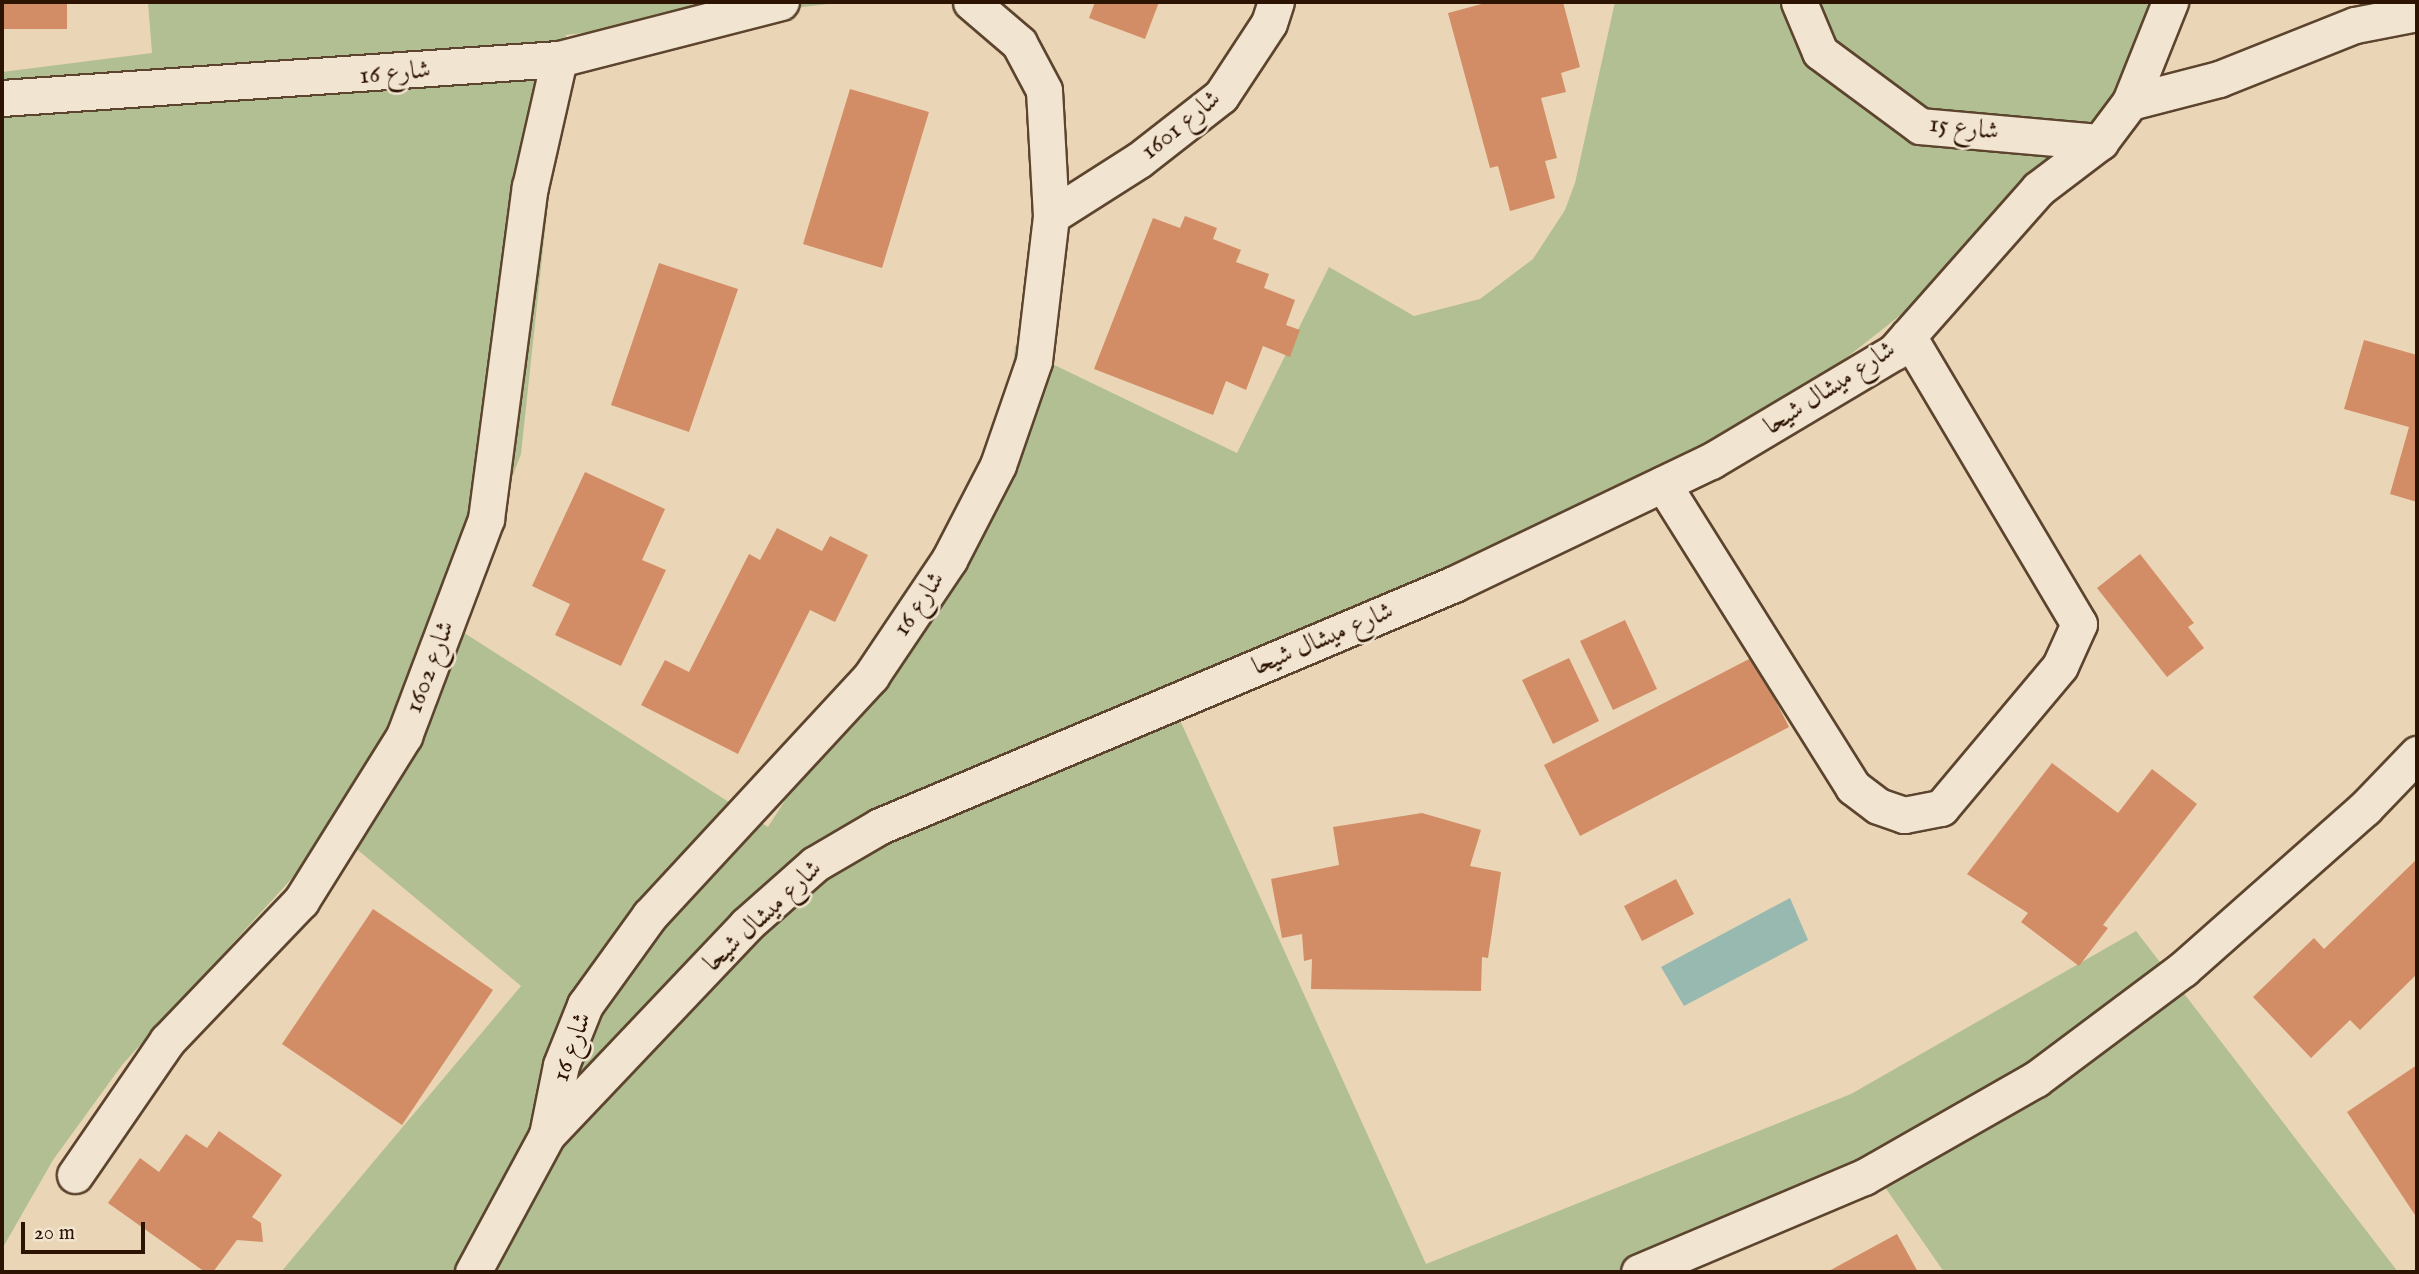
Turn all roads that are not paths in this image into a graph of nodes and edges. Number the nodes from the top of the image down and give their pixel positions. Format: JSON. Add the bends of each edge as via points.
{"nodes":[{"id":1,"x":781,"y":2,"type":"edge"},
{"id":2,"x":971,"y":2,"type":"edge"},
{"id":3,"x":1276,"y":2,"type":"edge"},
{"id":4,"x":1799,"y":2,"type":"edge"},
{"id":5,"x":2170,"y":2,"type":"edge"},
{"id":6,"x":2417,"y":13,"type":"edge"},
{"id":7,"x":559,"y":59,"type":"junction"},
{"id":8,"x":2,"y":98,"type":"edge"},
{"id":9,"x":2130,"y":102,"type":"junction"},
{"id":10,"x":2101,"y":142,"type":"junction"},
{"id":11,"x":1051,"y":216,"type":"junction"},
{"id":12,"x":1908,"y":336,"type":"junction"},
{"id":13,"x":1663,"y":484,"type":"junction"},
{"id":14,"x":2417,"y":754,"type":"edge"},
{"id":15,"x":547,"y":1135,"type":"junction"},
{"id":16,"x":75,"y":1175,"type":"dead end"},
{"id":17,"x":473,"y":1272,"type":"edge"},
{"id":18,"x":1639,"y":1272,"type":"edge"}],
"edges":[{"from":1,"to":7,"type":"street","name":"شارع 16"},
{"from":2,"to":11,"type":"street","name":"شارع 16","via":[[981,5],[1019,43],[1044,90]]},
{"from":3,"to":11,"type":"street","name":"شارع 1601","via":[[1269,23],[1221,96],[1139,160]]},
{"from":4,"to":10,"type":"street","name":"شارع 15","via":[[1820,52],[1920,126]]},
{"from":5,"to":9,"type":"street","name":"شارع ميشال شيحا"},
{"from":6,"to":9,"type":"street","via":[[2355,25],[2219,79]]},
{"from":7,"to":8,"type":"street","name":"شارع 16"},
{"from":7,"to":16,"type":"street","name":"شارع 1602","via":[[530,187],[486,519],[404,736],[301,901],[167,1041]]},
{"from":9,"to":10,"type":"street","name":"شارع ميشال شيحا"},
{"from":10,"to":12,"type":"street","name":"شارع ميشال شيحا","via":[[2038,189]]},
{"from":11,"to":15,"type":"street","name":"شارع 16","via":[[1034,360],[998,464],[949,560],[871,676],[660,904],[585,1005],[561,1065]]},
{"from":12,"to":13,"type":"street","name":"شارع ميشال شيحا","via":[[1894,352],[1794,414]]},
{"from":12,"to":13,"type":"street","via":[[2079,624],[2060,666],[1941,808],[1904,815],[1878,806],[1853,787]]},
{"from":13,"to":15,"type":"street","name":"شارع ميشال شيحا","via":[[1454,584],[880,826],[826,858],[746,925]]},
{"from":14,"to":18,"type":"street","via":[[2365,808],[2183,969],[2036,1079],[1864,1177]]},
{"from":15,"to":17,"type":"street","name":"شارع ميشال شيحا"}]}
